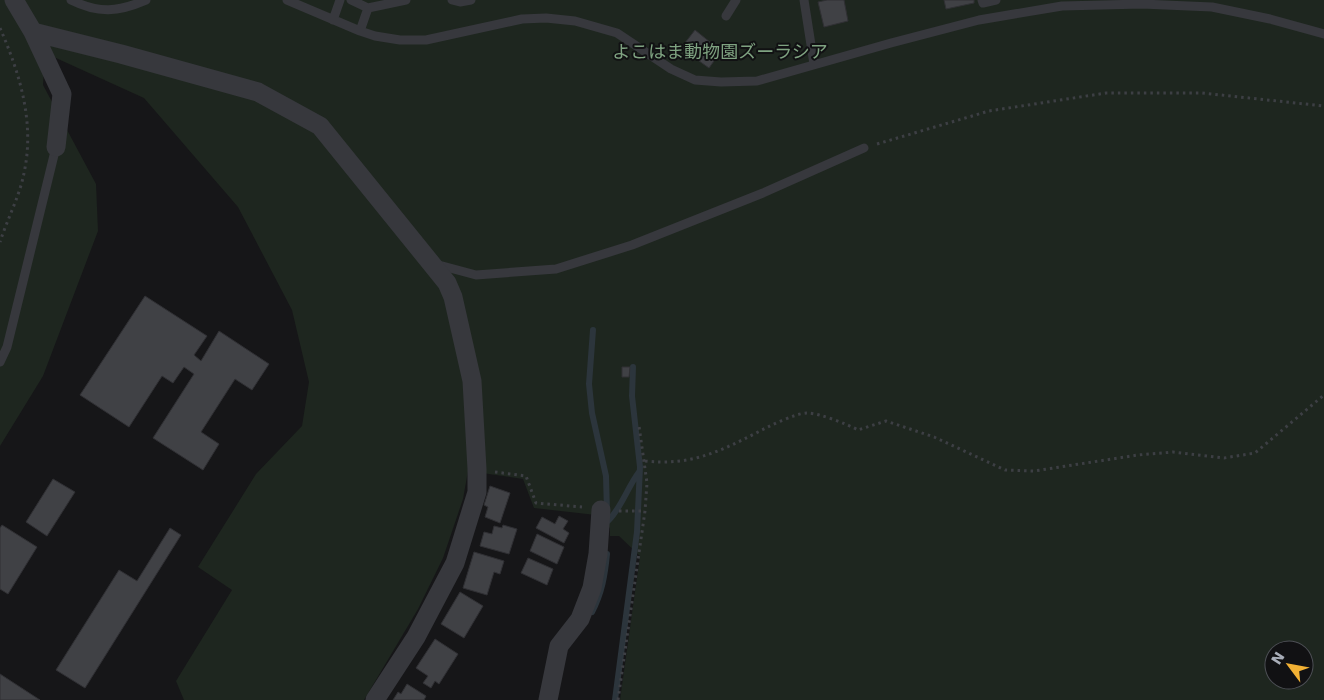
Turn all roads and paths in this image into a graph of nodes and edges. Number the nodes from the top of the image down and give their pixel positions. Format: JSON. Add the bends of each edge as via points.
{"nodes":[{"id":1,"x":14,"y":0,"type":"edge"},
{"id":2,"x":71,"y":0,"type":"edge"},
{"id":3,"x":146,"y":0,"type":"edge"},
{"id":4,"x":288,"y":0,"type":"edge"},
{"id":5,"x":340,"y":0,"type":"edge"},
{"id":6,"x":352,"y":0,"type":"edge"},
{"id":7,"x":406,"y":0,"type":"edge"},
{"id":8,"x":452,"y":0,"type":"edge"},
{"id":9,"x":471,"y":0,"type":"edge"},
{"id":10,"x":736,"y":0,"type":"edge"},
{"id":11,"x":804,"y":0,"type":"edge"},
{"id":12,"x":982,"y":0,"type":"edge"},
{"id":13,"x":996,"y":0,"type":"edge"},
{"id":14,"x":1062,"y":3,"type":"edge"},
{"id":15,"x":368,"y":8,"type":"junction"},
{"id":16,"x":726,"y":16,"type":"dead end"},
{"id":17,"x":333,"y":20,"type":"junction"},
{"id":18,"x":0,"y":28,"type":"edge"},
{"id":19,"x":360,"y":31,"type":"junction"},
{"id":20,"x":33,"y":32,"type":"junction"},
{"id":21,"x":1324,"y":34,"type":"edge"},
{"id":22,"x":814,"y":64,"type":"junction"},
{"id":23,"x":1324,"y":106,"type":"edge"},
{"id":24,"x":56,"y":147,"type":"joint"},
{"id":25,"x":864,"y":148,"type":"joint"},
{"id":26,"x":0,"y":242,"type":"edge"},
{"id":27,"x":432,"y":263,"type":"junction"},
{"id":28,"x":0,"y":362,"type":"edge"},
{"id":29,"x":1324,"y":395,"type":"edge"},
{"id":30,"x":639,"y":426,"type":"dead end"},
{"id":31,"x":645,"y":461,"type":"junction"},
{"id":32,"x":477,"y":469,"type":"junction"},
{"id":33,"x":603,"y":510,"type":"junction"},
{"id":34,"x":646,"y":511,"type":"junction"},
{"id":35,"x":375,"y":700,"type":"edge"},
{"id":36,"x":548,"y":700,"type":"edge"},
{"id":37,"x":618,"y":700,"type":"edge"}],
"edges":[{"from":1,"to":20,"type":"street"},
{"from":2,"to":3,"type":"lane","via":[[85,7],[107,11]]},
{"from":4,"to":17,"type":"lane"},
{"from":5,"to":17,"type":"lane"},
{"from":6,"to":15,"type":"lane"},
{"from":7,"to":15,"type":"lane"},
{"from":8,"to":9,"type":"lane"},
{"from":10,"to":16,"type":"lane"},
{"from":11,"to":22,"type":"lane"},
{"from":12,"to":13,"type":"lane","via":[[983,3]]},
{"from":14,"to":21,"type":"lane","via":[[1212,8]]},
{"from":14,"to":22,"type":"lane","via":[[979,20]]},
{"from":15,"to":19,"type":"lane"},
{"from":17,"to":19,"type":"lane"},
{"from":18,"to":26,"type":"path","via":[[15,62],[26,107],[28,137],[24,174]]},
{"from":19,"to":22,"type":"lane","via":[[400,40],[426,40],[522,19],[546,18],[576,21],[617,33],[671,69],[695,80],[757,81]]},
{"from":20,"to":24,"type":"street","via":[[62,94]]},
{"from":20,"to":27,"type":"street","via":[[258,92],[320,126]]},
{"from":23,"to":25,"type":"path","via":[[1202,92],[1106,93],[990,111]]},
{"from":24,"to":28,"type":"lane","via":[[7,347]]},
{"from":25,"to":27,"type":"lane","via":[[763,193],[641,241],[556,269],[476,275]]},
{"from":27,"to":32,"type":"street","via":[[453,297],[466,353],[472,381]]},
{"from":29,"to":31,"type":"path","via":[[1255,453],[1224,458],[1173,452],[1034,471],[1005,470],[934,437],[886,421],[858,430],[844,422],[807,413],[777,422],[703,457],[666,464]]},
{"from":30,"to":31,"type":"path"},
{"from":31,"to":34,"type":"path"},
{"from":32,"to":33,"type":"path","via":[[526,476],[536,503]]},
{"from":32,"to":35,"type":"street","via":[[477,492],[455,563],[416,637]]},
{"from":33,"to":34,"type":"path"},
{"from":33,"to":36,"type":"street","via":[[592,588],[580,619],[559,646]]},
{"from":34,"to":37,"type":"path"}]}
